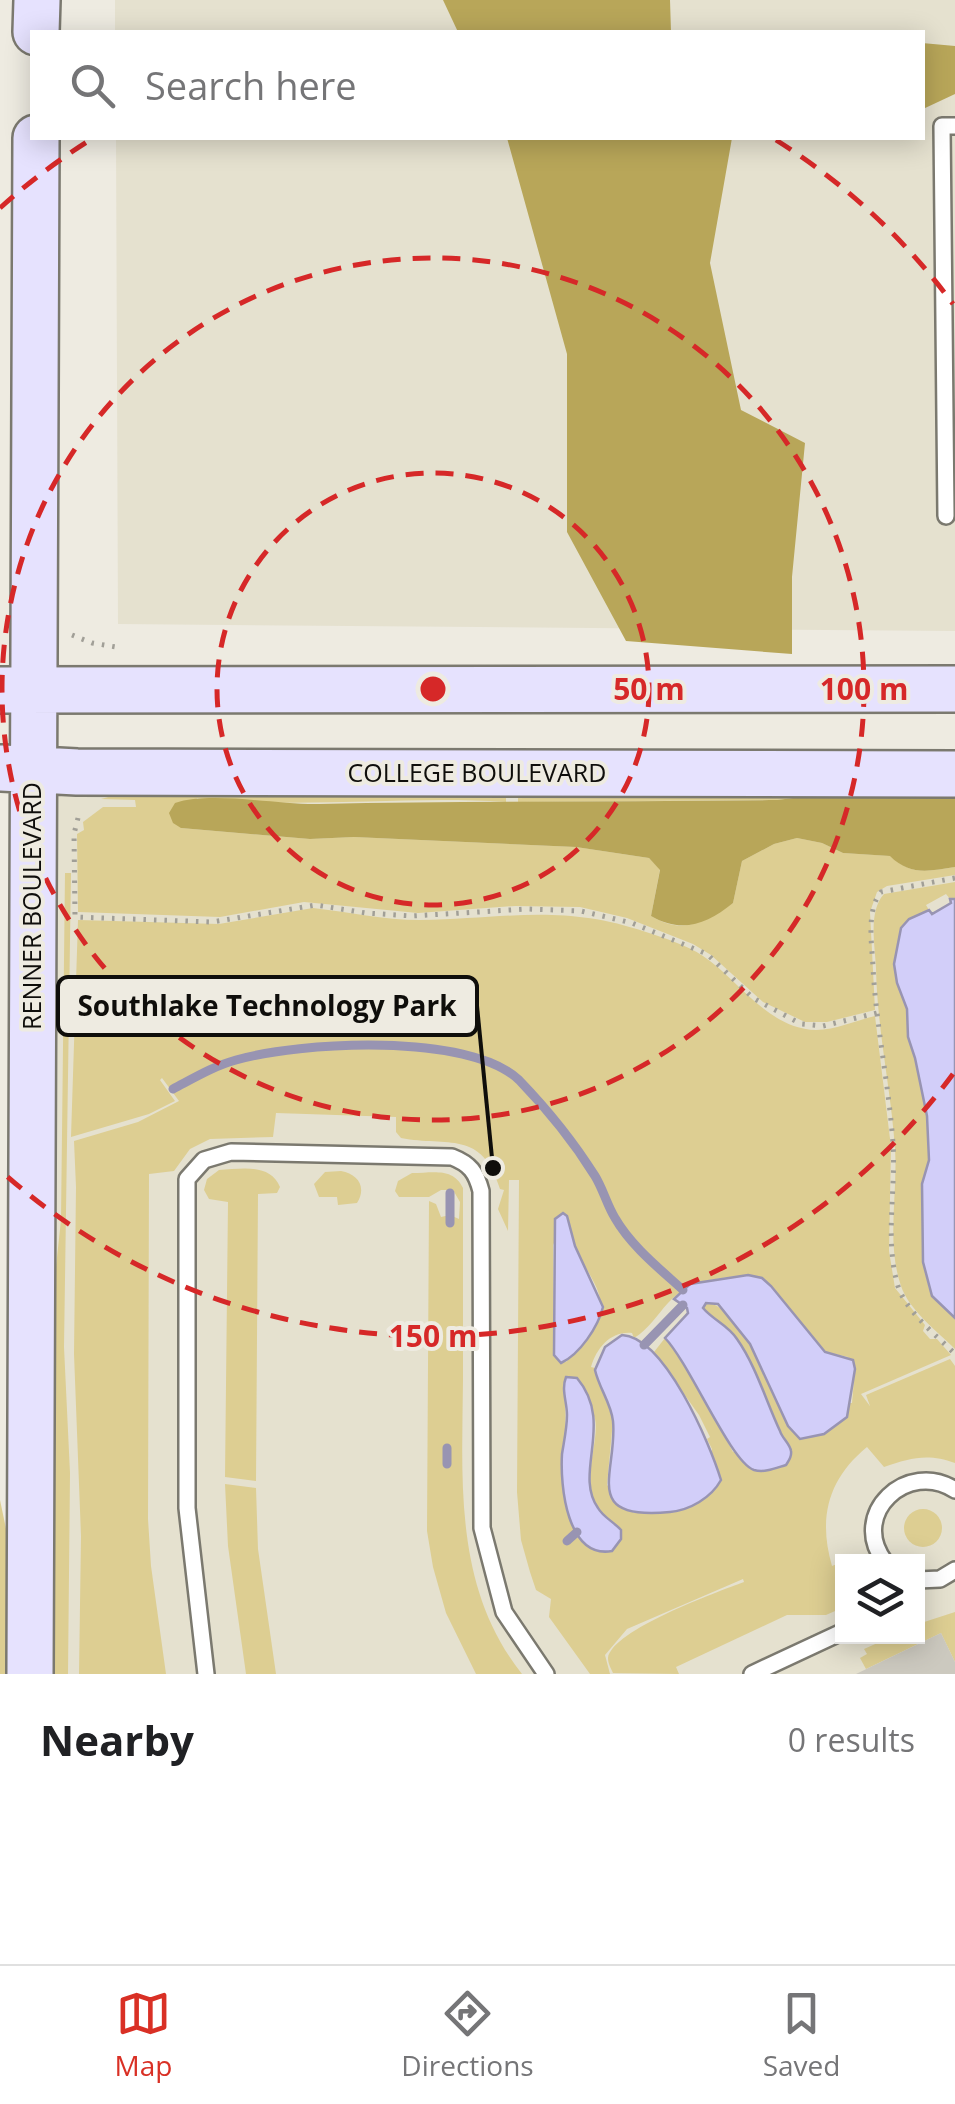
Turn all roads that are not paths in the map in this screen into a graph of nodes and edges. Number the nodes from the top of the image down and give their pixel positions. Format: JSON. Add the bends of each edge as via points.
{"nodes":[{"id":1,"x":36,"y":0,"type":"edge"},
{"id":2,"x":36,"y":30,"type":"edge"},
{"id":3,"x":955,"y":126,"type":"edge"},
{"id":4,"x":36,"y":140,"type":"edge"},
{"id":5,"x":950,"y":352,"type":"edge"},
{"id":6,"x":946,"y":516,"type":"dead end"},
{"id":7,"x":955,"y":689,"type":"edge"},
{"id":8,"x":16,"y":690,"type":"edge"},
{"id":9,"x":16,"y":768,"type":"edge"},
{"id":10,"x":955,"y":774,"type":"edge"},
{"id":11,"x":955,"y":1490,"type":"edge"},
{"id":12,"x":881,"y":1554,"type":"edge"},
{"id":13,"x":955,"y":1570,"type":"edge"},
{"id":14,"x":925,"y":1580,"type":"edge"},
{"id":15,"x":835,"y":1635,"type":"edge"},
{"id":16,"x":30,"y":1674,"type":"edge"},
{"id":17,"x":206,"y":1674,"type":"edge"},
{"id":18,"x":546,"y":1674,"type":"edge"},
{"id":19,"x":752,"y":1674,"type":"edge"}],
"edges":[{"from":1,"to":2,"type":"main road"},
{"from":3,"to":5,"type":"lane","via":[[942,126]]},
{"from":4,"to":8,"type":"main road","name":"RENNER BOULEVARD"},
{"from":5,"to":6,"type":"lane"},
{"from":7,"to":8,"type":"main road"},
{"from":8,"to":9,"type":"main road","name":"RENNER BOULEVARD"},
{"from":9,"to":10,"type":"main road","name":"COLLEGE BOULEVARD"},
{"from":9,"to":16,"type":"main road","name":"RENNER BOULEVARD"},
{"from":11,"to":12,"type":"lane","via":[[920,1480],[891,1492],[874,1522]]},
{"from":13,"to":14,"type":"lane"},
{"from":15,"to":19,"type":"lane"},
{"from":17,"to":18,"type":"lane","via":[[187,1508],[187,1179],[204,1160],[231,1152],[452,1157],[476,1174],[482,1528],[504,1612]]}]}
